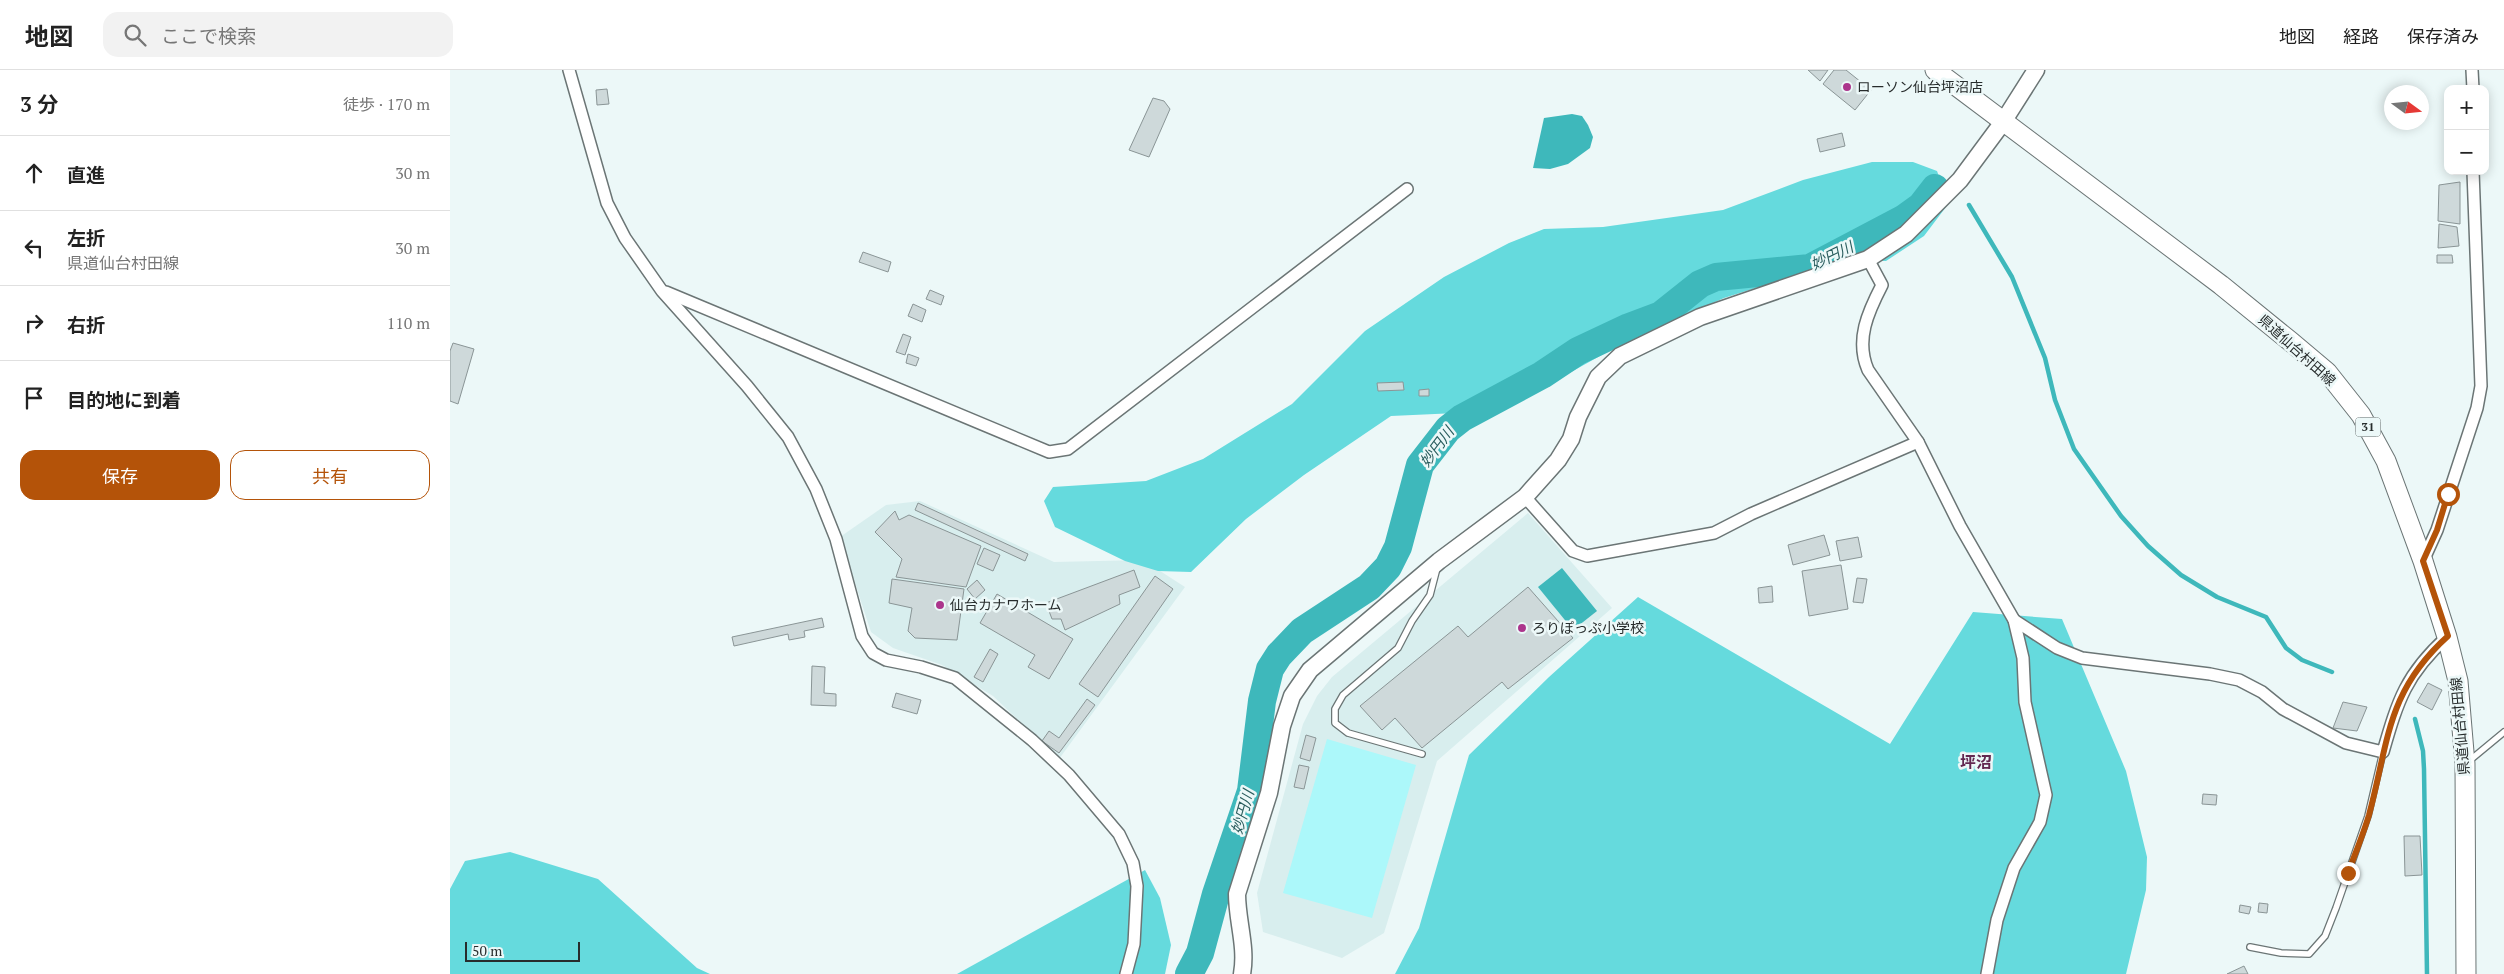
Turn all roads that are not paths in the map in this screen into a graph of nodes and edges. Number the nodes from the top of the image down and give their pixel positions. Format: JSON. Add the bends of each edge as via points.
{"nodes":[{"id":1,"x":569,"y":70,"type":"edge"},
{"id":2,"x":1935,"y":70,"type":"edge"},
{"id":3,"x":2036,"y":70,"type":"edge"},
{"id":4,"x":2472,"y":70,"type":"edge"},
{"id":5,"x":2472,"y":85,"type":"edge"},
{"id":6,"x":2003,"y":122,"type":"junction"},
{"id":7,"x":2473,"y":175,"type":"edge"},
{"id":8,"x":1407,"y":189,"type":"dead end"},
{"id":9,"x":1868,"y":259,"type":"junction"},
{"id":10,"x":662,"y":291,"type":"junction"},
{"id":11,"x":1918,"y":442,"type":"junction"},
{"id":12,"x":1525,"y":497,"type":"junction"},
{"id":13,"x":2423,"y":561,"type":"junction"},
{"id":14,"x":1439,"y":562,"type":"junction"},
{"id":15,"x":2014,"y":620,"type":"junction"},
{"id":16,"x":2448,"y":636,"type":"junction"},
{"id":17,"x":2504,"y":732,"type":"edge"},
{"id":18,"x":2501,"y":738,"type":"edge"},
{"id":19,"x":2383,"y":752,"type":"junction"},
{"id":20,"x":1422,"y":754,"type":"dead end"},
{"id":21,"x":2465,"y":764,"type":"junction"},
{"id":22,"x":2250,"y":946,"type":"dead end"},
{"id":23,"x":1126,"y":974,"type":"edge"},
{"id":24,"x":1242,"y":974,"type":"edge"},
{"id":25,"x":1987,"y":974,"type":"edge"},
{"id":26,"x":2466,"y":974,"type":"edge"}],
"edges":[{"from":1,"to":10,"type":"street","via":[[607,203],[624,238]]},
{"from":2,"to":6,"type":"main road","name":"県道仙台村田線","number":"31"},
{"from":3,"to":6,"type":"street"},
{"from":4,"to":5,"type":"street"},
{"from":6,"to":9,"type":"street","via":[[1960,180],[1925,217]]},
{"from":6,"to":13,"type":"main road","name":"県道仙台村田線","number":"31","via":[[2221,285],[2326,372],[2361,415],[2386,461]]},
{"from":7,"to":13,"type":"street","via":[[2481,386],[2477,408],[2437,530]]},
{"from":8,"to":10,"type":"street","via":[[1068,449],[1049,452]]},
{"from":9,"to":11,"type":"street","via":[[1882,285],[1865,323],[1863,358]]},
{"from":9,"to":12,"type":"street","via":[[1700,317],[1620,356],[1598,377],[1571,439],[1558,460]]},
{"from":10,"to":23,"type":"street","via":[[788,437],[816,489],[836,539],[862,636],[873,653],[886,660],[955,678],[1032,740],[1068,774],[1119,834],[1133,863],[1137,886],[1134,944]]},
{"from":11,"to":12,"type":"street","via":[[1714,533],[1587,556],[1573,551]]},
{"from":11,"to":15,"type":"street","via":[[1960,526]]},
{"from":12,"to":14,"type":"street"},
{"from":13,"to":16,"type":"main road","name":"県道仙台村田線","number":"31"},
{"from":14,"to":20,"type":"lane","via":[[1430,595],[1398,648],[1343,695],[1335,710],[1335,723],[1348,733]]},
{"from":14,"to":24,"type":"street","via":[[1310,670],[1292,696],[1282,726],[1269,793],[1237,894],[1244,961]]},
{"from":15,"to":19,"type":"street","via":[[2057,648],[2082,658],[2200,672],[2239,680],[2262,692],[2283,709],[2346,743]]},
{"from":15,"to":25,"type":"street","via":[[2023,658],[2025,702],[2046,795],[2040,822],[2014,868],[1997,920]]},
{"from":16,"to":19,"type":"street","via":[[2426,656],[2408,680]]},
{"from":16,"to":21,"type":"main road","name":"県道仙台村田線","number":"31","via":[[2458,681]]},
{"from":17,"to":18,"type":"lane"},
{"from":18,"to":21,"type":"lane"},
{"from":19,"to":22,"type":"lane","via":[[2368,816],[2325,936],[2309,954],[2281,953]]},
{"from":21,"to":26,"type":"main road","name":"県道仙台村田線","number":"31"}]}
